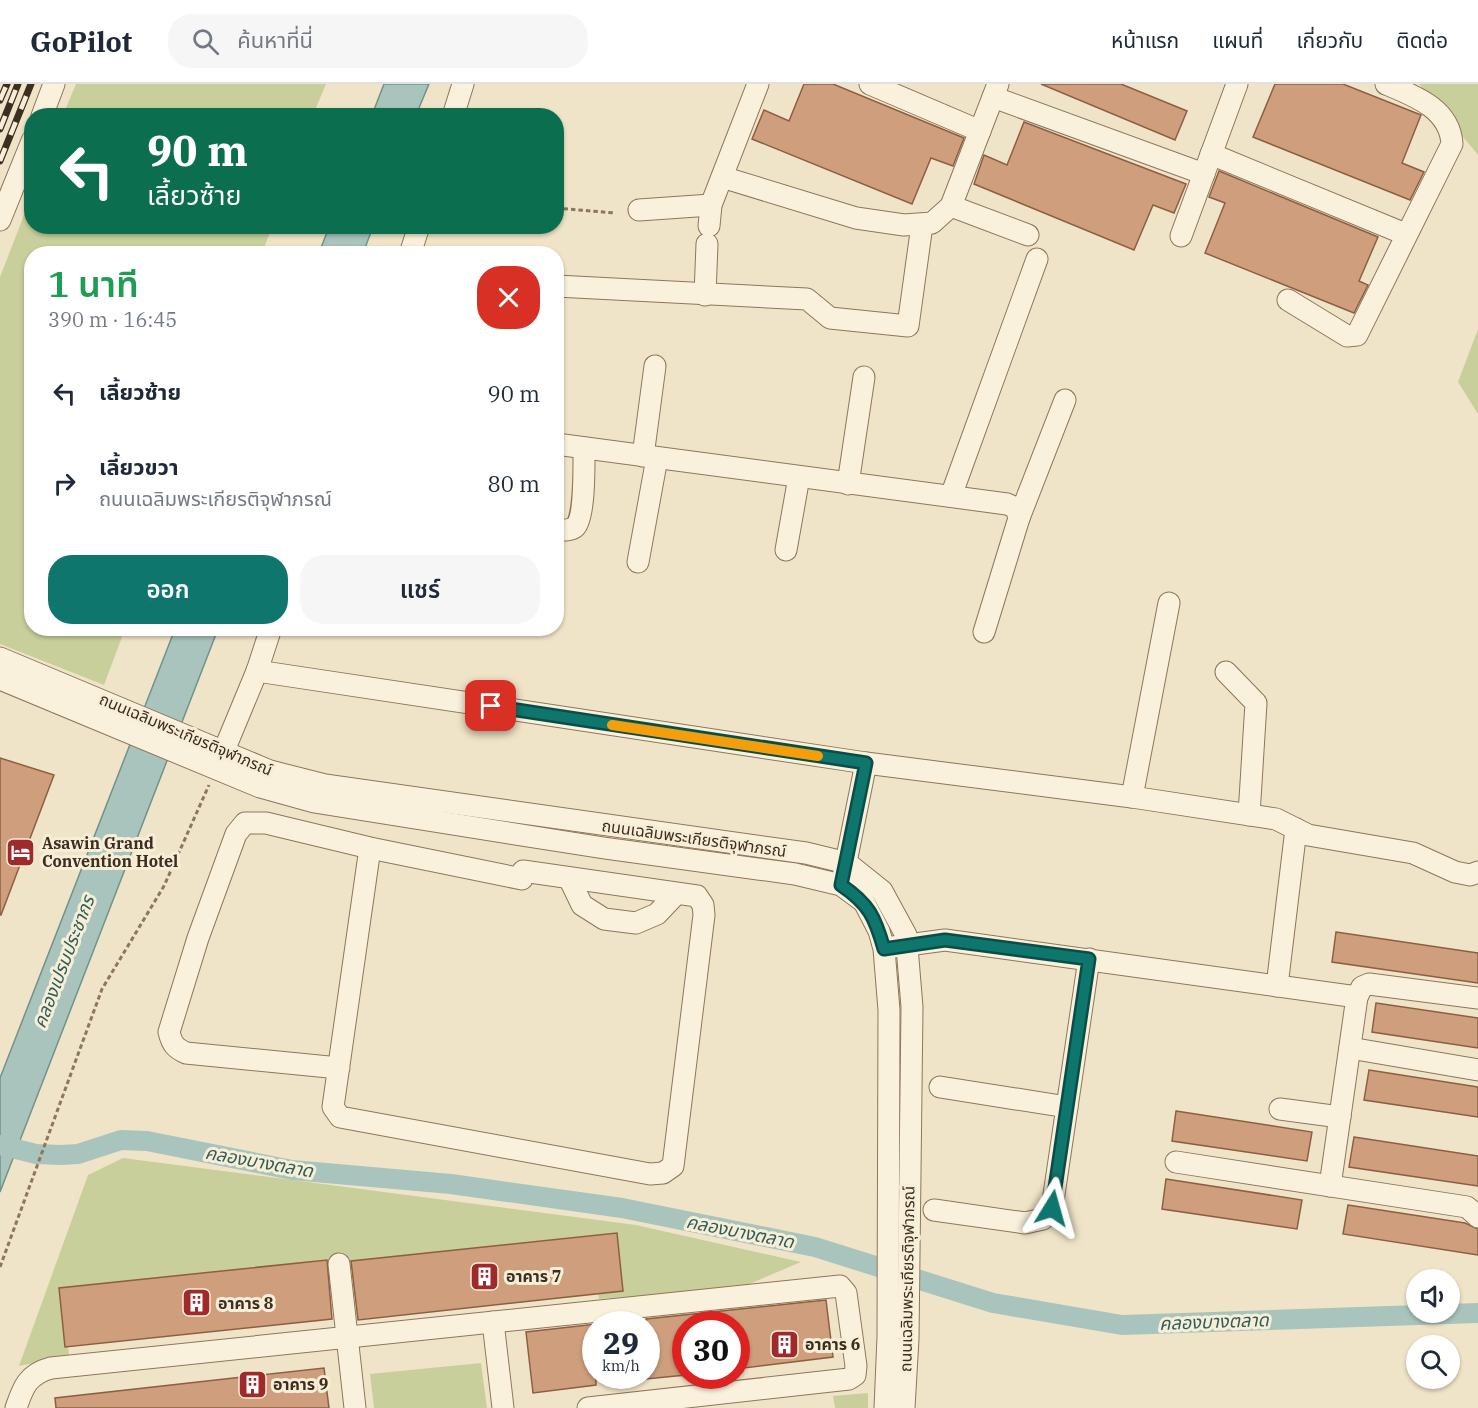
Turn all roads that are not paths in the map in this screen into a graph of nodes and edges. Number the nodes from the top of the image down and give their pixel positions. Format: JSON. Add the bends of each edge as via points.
{"nodes":[{"id":1,"x":54,"y":84,"type":"edge"},
{"id":2,"x":463,"y":84,"type":"edge"},
{"id":3,"x":758,"y":84,"type":"edge"},
{"id":4,"x":870,"y":84,"type":"edge"},
{"id":5,"x":1237,"y":84,"type":"edge"},
{"id":6,"x":1386,"y":84,"type":"edge"},
{"id":7,"x":995,"y":90,"type":"edge"},
{"id":8,"x":45,"y":108,"type":"edge"},
{"id":9,"x":456,"y":108,"type":"edge"},
{"id":10,"x":980,"y":131,"type":"junction"},
{"id":11,"x":1211,"y":154,"type":"junction"},
{"id":12,"x":24,"y":161,"type":"edge"},
{"id":13,"x":1204,"y":174,"type":"junction"},
{"id":14,"x":722,"y":177,"type":"junction"},
{"id":15,"x":951,"y":206,"type":"junction"},
{"id":16,"x":639,"y":210,"type":"dead end"},
{"id":17,"x":0,"y":220,"type":"edge"},
{"id":18,"x":709,"y":225,"type":"junction"},
{"id":19,"x":922,"y":225,"type":"junction"},
{"id":20,"x":1405,"y":234,"type":"junction"},
{"id":21,"x":1028,"y":235,"type":"dead end"},
{"id":22,"x":1181,"y":236,"type":"dead end"},
{"id":23,"x":1037,"y":259,"type":"dead end"},
{"id":24,"x":564,"y":287,"type":"edge"},
{"id":25,"x":705,"y":296,"type":"junction"},
{"id":26,"x":1288,"y":300,"type":"dead end"},
{"id":27,"x":655,"y":366,"type":"dead end"},
{"id":28,"x":864,"y":377,"type":"dead end"},
{"id":29,"x":1065,"y":400,"type":"dead end"},
{"id":30,"x":564,"y":445,"type":"edge"},
{"id":31,"x":584,"y":448,"type":"junction"},
{"id":32,"x":650,"y":457,"type":"junction"},
{"id":33,"x":799,"y":477,"type":"junction"},
{"id":34,"x":848,"y":484,"type":"junction"},
{"id":35,"x":951,"y":496,"type":"junction"},
{"id":36,"x":1018,"y":519,"type":"junction"},
{"id":37,"x":564,"y":530,"type":"edge"},
{"id":38,"x":786,"y":550,"type":"dead end"},
{"id":39,"x":638,"y":562,"type":"dead end"},
{"id":40,"x":1170,"y":603,"type":"dead end"},
{"id":41,"x":984,"y":632,"type":"dead end"},
{"id":42,"x":268,"y":636,"type":"edge"},
{"id":43,"x":0,"y":658,"type":"edge"},
{"id":44,"x":257,"y":671,"type":"junction"},
{"id":45,"x":1226,"y":672,"type":"dead end"},
{"id":46,"x":0,"y":679,"type":"edge"},
{"id":47,"x":97,"y":707,"type":"junction"},
{"id":48,"x":211,"y":757,"type":"junction"},
{"id":49,"x":866,"y":763,"type":"junction"},
{"id":50,"x":1132,"y":797,"type":"junction"},
{"id":51,"x":1249,"y":815,"type":"junction"},
{"id":52,"x":607,"y":827,"type":"junction"},
{"id":53,"x":1296,"y":829,"type":"junction"},
{"id":54,"x":370,"y":848,"type":"junction"},
{"id":55,"x":604,"y":848,"type":"junction"},
{"id":56,"x":847,"y":863,"type":"junction"},
{"id":57,"x":1478,"y":873,"type":"edge"},
{"id":58,"x":569,"y":878,"type":"junction"},
{"id":59,"x":598,"y":882,"type":"junction"},
{"id":60,"x":841,"y":885,"type":"junction"},
{"id":61,"x":676,"y":894,"type":"junction"},
{"id":62,"x":907,"y":944,"type":"junction"},
{"id":63,"x":884,"y":949,"type":"junction"},
{"id":64,"x":1089,"y":959,"type":"junction"},
{"id":65,"x":1277,"y":986,"type":"junction"},
{"id":66,"x":1357,"y":997,"type":"junction"},
{"id":67,"x":1478,"y":998,"type":"edge"},
{"id":68,"x":1350,"y":1048,"type":"junction"},
{"id":69,"x":339,"y":1068,"type":"junction"},
{"id":70,"x":1478,"y":1070,"type":"edge"},
{"id":71,"x":939,"y":1087,"type":"dead end"},
{"id":72,"x":1067,"y":1107,"type":"junction"},
{"id":73,"x":1280,"y":1109,"type":"dead end"},
{"id":74,"x":1340,"y":1117,"type":"junction"},
{"id":75,"x":1176,"y":1162,"type":"dead end"},
{"id":76,"x":1330,"y":1186,"type":"junction"},
{"id":77,"x":899,"y":1197,"type":"junction"},
{"id":78,"x":934,"y":1210,"type":"dead end"},
{"id":79,"x":1478,"y":1217,"type":"edge"},
{"id":80,"x":339,"y":1264,"type":"dead end"},
{"id":81,"x":493,"y":1322,"type":"junction"},
{"id":82,"x":348,"y":1337,"type":"junction"},
{"id":83,"x":898,"y":1338,"type":"junction"},
{"id":84,"x":16,"y":1408,"type":"edge"},
{"id":85,"x":356,"y":1408,"type":"edge"},
{"id":86,"x":503,"y":1408,"type":"edge"},
{"id":87,"x":588,"y":1408,"type":"edge"},
{"id":88,"x":885,"y":1408,"type":"edge"},
{"id":89,"x":904,"y":1408,"type":"edge"}],
"edges":[{"from":1,"to":8,"type":"street"},
{"from":2,"to":9,"type":"street"},
{"from":3,"to":14,"type":"street"},
{"from":4,"to":10,"type":"street"},
{"from":5,"to":11,"type":"street"},
{"from":6,"to":20,"type":"street","via":[[1434,108],[1451,132],[1452,144]]},
{"from":7,"to":10,"type":"street"},
{"from":7,"to":13,"type":"street"},
{"from":10,"to":15,"type":"street"},
{"from":11,"to":13,"type":"street"},
{"from":11,"to":20,"type":"street"},
{"from":12,"to":17,"type":"street"},
{"from":13,"to":22,"type":"street"},
{"from":14,"to":18,"type":"street"},
{"from":14,"to":19,"type":"street","via":[[856,218]]},
{"from":15,"to":19,"type":"street","via":[[940,219]]},
{"from":15,"to":21,"type":"street"},
{"from":16,"to":18,"type":"street"},
{"from":18,"to":25,"type":"street"},
{"from":19,"to":25,"type":"street","via":[[908,326],[830,318],[807,299]]},
{"from":20,"to":26,"type":"street","via":[[1357,334],[1347,336]]},
{"from":23,"to":35,"type":"street"},
{"from":24,"to":25,"type":"street"},
{"from":27,"to":32,"type":"street"},
{"from":28,"to":34,"type":"street"},
{"from":29,"to":36,"type":"street"},
{"from":30,"to":31,"type":"street"},
{"from":31,"to":32,"type":"street"},
{"from":31,"to":37,"type":"street","via":[[581,511],[577,523]]},
{"from":32,"to":33,"type":"street"},
{"from":32,"to":39,"type":"street"},
{"from":33,"to":34,"type":"street"},
{"from":33,"to":38,"type":"street"},
{"from":34,"to":35,"type":"street"},
{"from":35,"to":36,"type":"street","via":[[1007,504],[1016,508]]},
{"from":36,"to":41,"type":"street"},
{"from":40,"to":50,"type":"street"},
{"from":42,"to":44,"type":"street"},
{"from":43,"to":47,"type":"street","name":"ถนนเฉลิมพระเกียรติจุฬาภรณ์"},
{"from":44,"to":48,"type":"street"},
{"from":44,"to":49,"type":"street"},
{"from":45,"to":51,"type":"street","via":[[1256,702]]},
{"from":46,"to":47,"type":"street","name":"ถนนเฉลิมพระเกียรติจุฬาภรณ์"},
{"from":47,"to":48,"type":"street","name":"ถนนเฉลิมพระเกียรติจุฬาภรณ์"},
{"from":48,"to":52,"type":"street","name":"ถนนเฉลิมพระเกียรติจุฬาภรณ์","via":[[325,785]]},
{"from":48,"to":55,"type":"street","name":"ถนนเฉลิมพระเกียรติจุฬาภรณ์","via":[[260,788],[314,802]]},
{"from":49,"to":50,"type":"street"},
{"from":49,"to":56,"type":"street"},
{"from":50,"to":51,"type":"street"},
{"from":51,"to":53,"type":"street","via":[[1276,819]]},
{"from":52,"to":55,"type":"street"},
{"from":52,"to":56,"type":"street","name":"ถนนเฉลิมพระเกียรติจุฬาภรณ์","via":[[806,853]]},
{"from":53,"to":57,"type":"street","via":[[1334,841],[1413,853],[1455,872]]},
{"from":53,"to":65,"type":"street"},
{"from":54,"to":58,"type":"street","via":[[522,879],[523,871]]},
{"from":54,"to":69,"type":"street"},
{"from":54,"to":69,"type":"street","via":[[266,823],[245,823],[236,834],[205,918],[169,1032],[177,1049],[186,1053]]},
{"from":55,"to":59,"type":"street"},
{"from":55,"to":60,"type":"street","name":"ถนนเฉลิมพระเกียรติจุฬาภรณ์","via":[[795,874]]},
{"from":56,"to":60,"type":"street"},
{"from":56,"to":62,"type":"street","name":"ถนนเฉลิมพระเกียรติจุฬาภรณ์","via":[[882,891],[906,934]]},
{"from":58,"to":59,"type":"street"},
{"from":58,"to":61,"type":"street","via":[[582,905],[604,919],[636,923],[657,914]]},
{"from":59,"to":61,"type":"street"},
{"from":60,"to":63,"type":"street","name":"ถนนเฉลิมพระเกียรติจุฬาภรณ์","via":[[864,902]]},
{"from":61,"to":69,"type":"street","via":[[697,896],[704,915],[674,1166],[663,1173],[650,1174],[350,1121],[340,1117],[333,1107]]},
{"from":62,"to":63,"type":"street"},
{"from":62,"to":64,"type":"street","via":[[945,940]]},
{"from":62,"to":77,"type":"street","name":"ถนนเฉลิมพระเกียรติจุฬาภรณ์","via":[[912,1007]]},
{"from":63,"to":77,"type":"street","name":"ถนนเฉลิมพระเกียรติจุฬาภรณ์"},
{"from":64,"to":65,"type":"street"},
{"from":64,"to":72,"type":"street"},
{"from":65,"to":66,"type":"street"},
{"from":66,"to":67,"type":"street","via":[[1362,987],[1369,984]]},
{"from":66,"to":68,"type":"street"},
{"from":68,"to":70,"type":"street"},
{"from":68,"to":74,"type":"street"},
{"from":71,"to":72,"type":"street"},
{"from":72,"to":78,"type":"street","via":[[1052,1208],[1042,1219],[1025,1223]]},
{"from":73,"to":74,"type":"street"},
{"from":74,"to":76,"type":"street"},
{"from":75,"to":76,"type":"street"},
{"from":76,"to":79,"type":"street","via":[[1467,1208]]},
{"from":77,"to":83,"type":"street","name":"ถนนเฉลิมพระเกียรติจุฬาภรณ์"},
{"from":80,"to":82,"type":"street"},
{"from":81,"to":82,"type":"street"},
{"from":81,"to":86,"type":"street"},
{"from":81,"to":87,"type":"street","via":[[840,1286],[846,1293],[856,1366],[855,1375],[849,1379]]},
{"from":82,"to":84,"type":"street","via":[[51,1368],[38,1371],[24,1384]]},
{"from":82,"to":85,"type":"street"},
{"from":83,"to":88,"type":"street","name":"ถนนเฉลิมพระเกียรติจุฬาภรณ์"},
{"from":83,"to":89,"type":"street","name":"ถนนเฉลิมพระเกียรติจุฬาภรณ์"}]}
